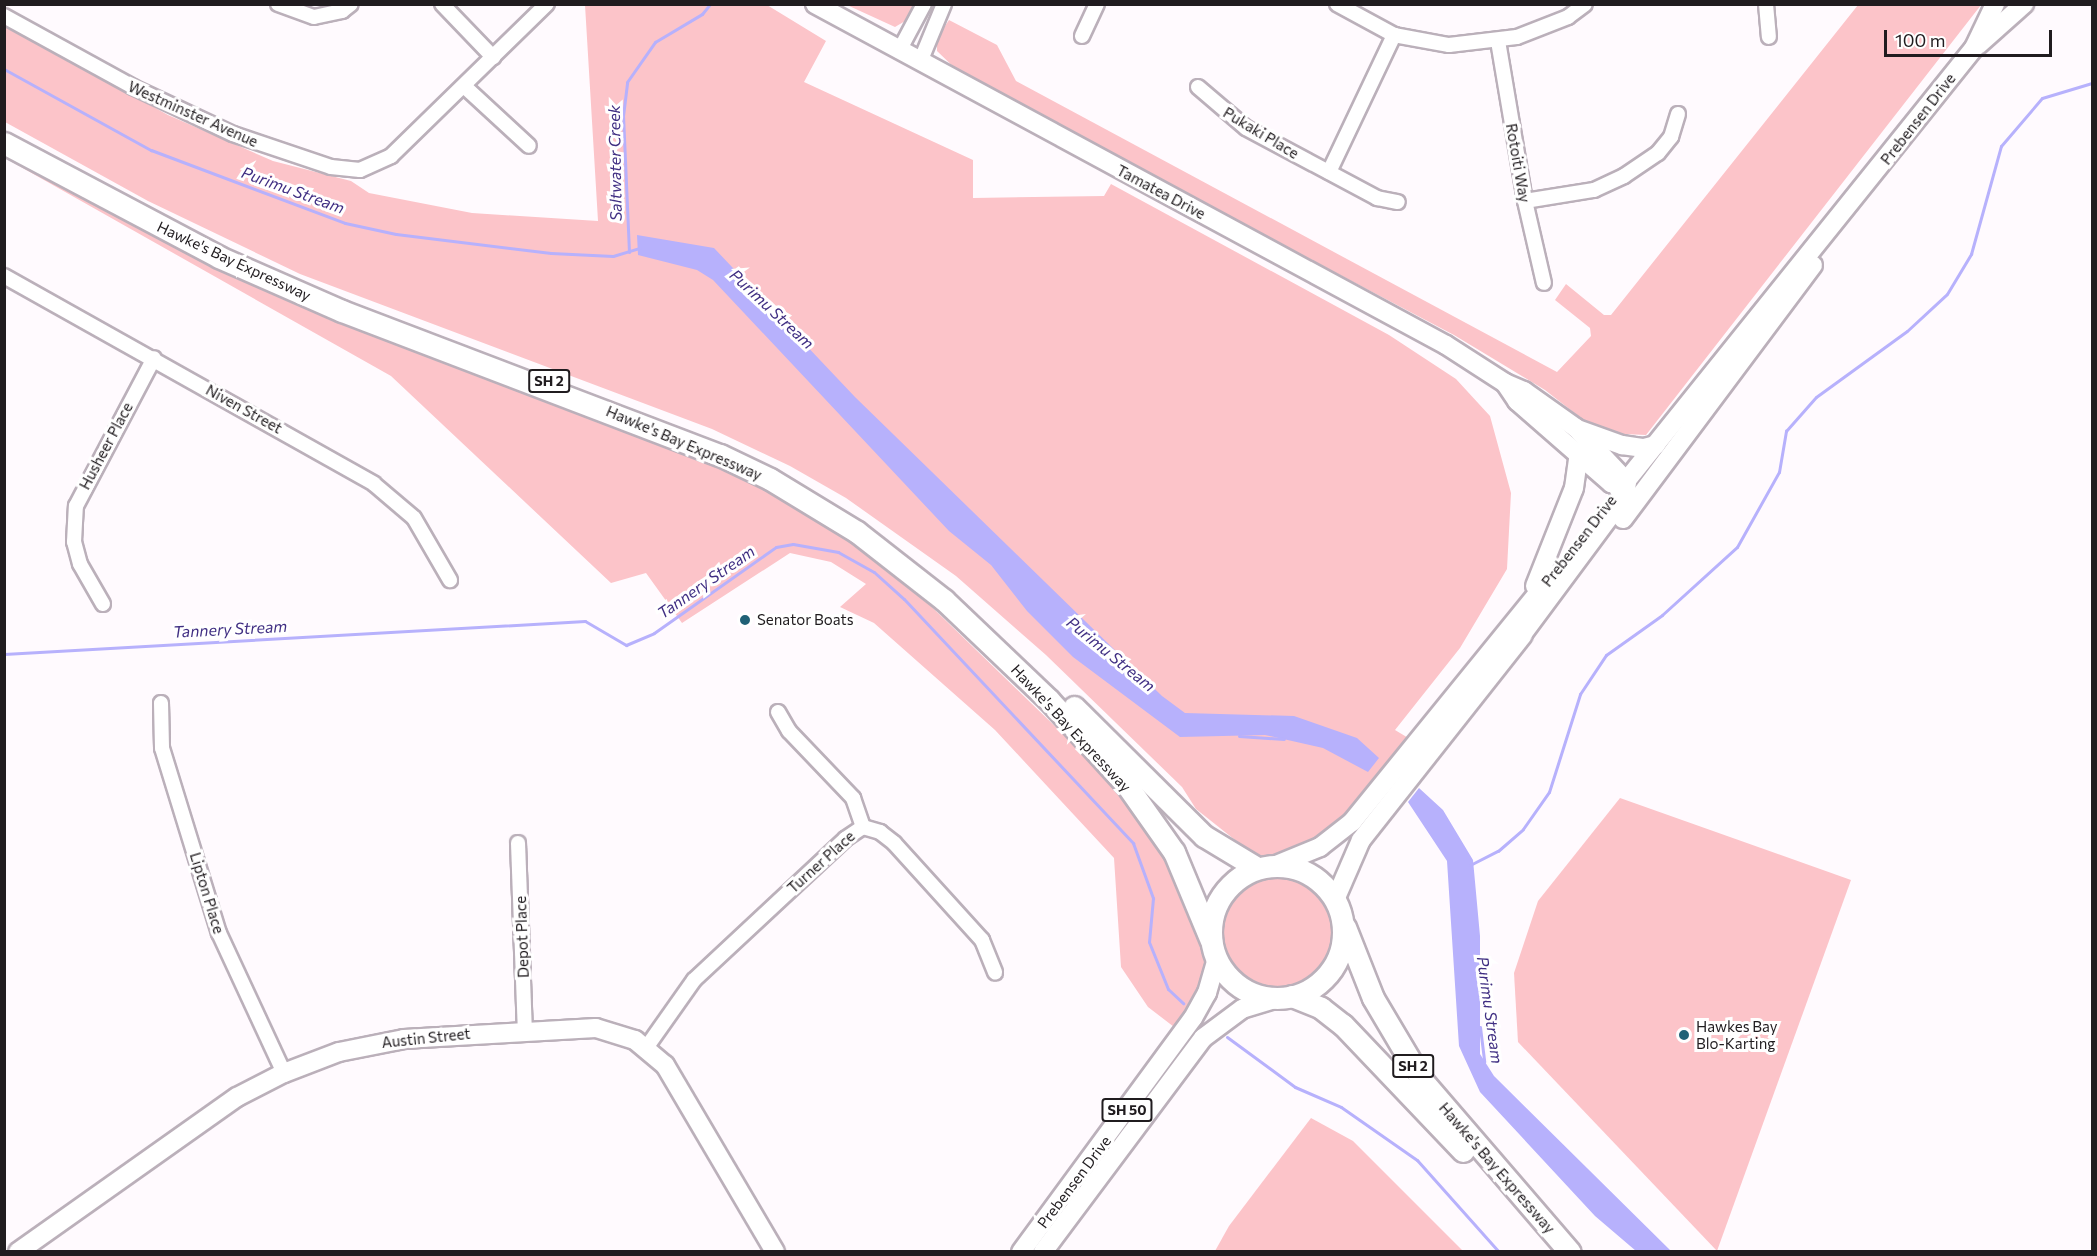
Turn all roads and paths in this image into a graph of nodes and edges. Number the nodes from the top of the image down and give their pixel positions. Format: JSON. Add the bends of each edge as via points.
{"nodes":[{"id":1,"x":278,"y":4,"type":"edge"},
{"id":2,"x":351,"y":4,"type":"edge"},
{"id":3,"x":442,"y":4,"type":"edge"},
{"id":4,"x":547,"y":4,"type":"edge"},
{"id":5,"x":815,"y":4,"type":"edge"},
{"id":6,"x":924,"y":4,"type":"edge"},
{"id":7,"x":944,"y":4,"type":"edge"},
{"id":8,"x":1097,"y":4,"type":"edge"},
{"id":9,"x":1337,"y":4,"type":"edge"},
{"id":10,"x":1585,"y":4,"type":"edge"},
{"id":11,"x":1766,"y":4,"type":"edge"},
{"id":12,"x":1995,"y":4,"type":"edge"},
{"id":13,"x":2024,"y":4,"type":"edge"},
{"id":14,"x":4,"y":16,"type":"edge"},
{"id":15,"x":1394,"y":35,"type":"junction"},
{"id":16,"x":1082,"y":36,"type":"dead end"},
{"id":17,"x":1769,"y":37,"type":"dead end"},
{"id":18,"x":1498,"y":41,"type":"junction"},
{"id":19,"x":1974,"y":48,"type":"junction"},
{"id":20,"x":899,"y":51,"type":"junction"},
{"id":21,"x":493,"y":57,"type":"junction"},
{"id":22,"x":920,"y":62,"type":"junction"},
{"id":23,"x":464,"y":86,"type":"junction"},
{"id":24,"x":1198,"y":87,"type":"dead end"},
{"id":25,"x":1678,"y":114,"type":"dead end"},
{"id":26,"x":4,"y":134,"type":"edge"},
{"id":27,"x":4,"y":143,"type":"edge"},
{"id":28,"x":529,"y":146,"type":"dead end"},
{"id":29,"x":1329,"y":172,"type":"junction"},
{"id":30,"x":1862,"y":191,"type":"junction"},
{"id":31,"x":1525,"y":201,"type":"junction"},
{"id":32,"x":1398,"y":202,"type":"dead end"},
{"id":33,"x":4,"y":276,"type":"edge"},
{"id":34,"x":1544,"y":283,"type":"dead end"},
{"id":35,"x":1787,"y":304,"type":"junction"},
{"id":36,"x":154,"y":358,"type":"junction"},
{"id":37,"x":1505,"y":383,"type":"junction"},
{"id":38,"x":1576,"y":428,"type":"junction"},
{"id":39,"x":1656,"y":445,"type":"junction"},
{"id":40,"x":1579,"y":454,"type":"junction"},
{"id":41,"x":1625,"y":485,"type":"junction"},
{"id":42,"x":450,"y":580,"type":"dead end"},
{"id":43,"x":103,"y":604,"type":"dead end"},
{"id":44,"x":1518,"y":616,"type":"junction"},
{"id":45,"x":1516,"y":643,"type":"junction"},
{"id":46,"x":161,"y":703,"type":"dead end"},
{"id":47,"x":778,"y":712,"type":"dead end"},
{"id":48,"x":863,"y":827,"type":"junction"},
{"id":49,"x":518,"y":843,"type":"dead end"},
{"id":50,"x":1266,"y":867,"type":"junction"},
{"id":51,"x":1335,"y":900,"type":"junction"},
{"id":52,"x":1344,"y":923,"type":"junction"},
{"id":53,"x":1214,"y":950,"type":"junction"},
{"id":54,"x":995,"y":973,"type":"dead end"},
{"id":55,"x":1285,"y":997,"type":"junction"},
{"id":56,"x":525,"y":1030,"type":"junction"},
{"id":57,"x":646,"y":1048,"type":"junction"},
{"id":58,"x":284,"y":1073,"type":"junction"},
{"id":59,"x":18,"y":1251,"type":"edge"},
{"id":60,"x":775,"y":1251,"type":"edge"},
{"id":61,"x":1021,"y":1251,"type":"edge"},
{"id":62,"x":1043,"y":1251,"type":"edge"},
{"id":63,"x":1557,"y":1251,"type":"edge"},
{"id":64,"x":1570,"y":1251,"type":"edge"}],
"edges":[{"from":1,"to":2,"type":"street","via":[[314,17],[342,11]]},
{"from":3,"to":21,"type":"street"},
{"from":4,"to":21,"type":"street","name":"Westminster Avenue"},
{"from":5,"to":20,"type":"main road","name":"Tamatea Drive"},
{"from":6,"to":20,"type":"street"},
{"from":7,"to":22,"type":"street"},
{"from":8,"to":16,"type":"street"},
{"from":9,"to":15,"type":"street"},
{"from":10,"to":18,"type":"street","via":[[1542,29]]},
{"from":11,"to":17,"type":"street"},
{"from":12,"to":19,"type":"main road","name":"Prebensen Drive"},
{"from":13,"to":19,"type":"main road","name":"Prebensen Drive"},
{"from":14,"to":23,"type":"street","name":"Westminster Avenue","via":[[190,115],[265,146],[346,170],[369,168],[391,156]]},
{"from":15,"to":18,"type":"street","via":[[1449,45]]},
{"from":15,"to":29,"type":"street"},
{"from":18,"to":31,"type":"street","name":"Rotoiti Way"},
{"from":19,"to":30,"type":"main road","name":"Prebensen Drive"},
{"from":20,"to":22,"type":"main road","name":"Tamatea Drive"},
{"from":21,"to":23,"type":"street","name":"Westminster Avenue"},
{"from":22,"to":37,"type":"main road","name":"Tamatea Drive","via":[[1320,275],[1446,345]]},
{"from":23,"to":28,"type":"street"},
{"from":24,"to":29,"type":"street","name":"Pukaki Place","via":[[1246,128]]},
{"from":25,"to":31,"type":"street","via":[[1671,137],[1658,153],[1624,176],[1594,190]]},
{"from":26,"to":50,"type":"highway","name":"Hawke's Bay Expressway","number":"SH 2","via":[[150,213],[269,269],[384,318],[703,439],[819,495],[922,568],[972,611],[1048,680],[1204,836]]},
{"from":27,"to":53,"type":"highway","name":"Hawke's Bay Expressway","number":"SH 2","via":[[219,257],[342,311],[720,455],[770,479],[856,532],[906,567],[960,615],[1048,699],[1126,784],[1174,852]]},
{"from":29,"to":32,"type":"street","name":"Pukaki Place","via":[[1377,198]]},
{"from":30,"to":35,"type":"main road","name":"Prebensen Drive"},
{"from":30,"to":39,"type":"main road","name":"Prebensen Drive"},
{"from":31,"to":34,"type":"street","name":"Rotoiti Way"},
{"from":33,"to":36,"type":"street","name":"Niven Street"},
{"from":35,"to":41,"type":"main road","via":[[1640,479]]},
{"from":35,"to":45,"type":"main road","name":"Prebensen Drive","via":[[1638,500]]},
{"from":36,"to":42,"type":"street","name":"Niven Street","via":[[347,466],[396,500],[429,539]]},
{"from":36,"to":43,"type":"street","name":"Husheer Place","via":[[76,506],[74,542],[80,564]]},
{"from":37,"to":38,"type":"main road","name":"Tamatea Drive","via":[[1524,391]]},
{"from":37,"to":40,"type":"main road","name":"Tamatea Drive","via":[[1516,401]]},
{"from":38,"to":39,"type":"main road","via":[[1623,445]]},
{"from":38,"to":41,"type":"main road","name":"Tamatea Drive"},
{"from":39,"to":41,"type":"main road","name":"Prebensen Drive"},
{"from":40,"to":41,"type":"main road","name":"Tamatea Drive","via":[[1611,483]]},
{"from":40,"to":44,"type":"main road","via":[[1574,488],[1562,521],[1542,574]]},
{"from":41,"to":44,"type":"main road","name":"Prebensen Drive"},
{"from":41,"to":45,"type":"main road","via":[[1615,512]]},
{"from":44,"to":50,"type":"main road","name":"Prebensen Drive","via":[[1352,822],[1320,847]]},
{"from":45,"to":51,"type":"main road","name":"Prebensen Drive","via":[[1361,840]]},
{"from":46,"to":58,"type":"street","name":"Lipton Place","via":[[162,748],[219,933]]},
{"from":47,"to":48,"type":"street","via":[[789,731],[853,798]]},
{"from":48,"to":54,"type":"street","name":"Turner Place","via":[[880,832],[902,851],[982,940]]},
{"from":48,"to":57,"type":"street","name":"Turner Place","via":[[845,839],[694,980]]},
{"from":49,"to":56,"type":"street","name":"Depot Place"},
{"from":50,"to":51,"type":"highway","number":"SH 2","via":[[1316,878]]},
{"from":50,"to":53,"type":"highway","via":[[1233,882],[1221,897],[1211,923]]},
{"from":51,"to":52,"type":"highway","number":"SH 2"},
{"from":52,"to":55,"type":"highway","number":"SH 50","via":[[1341,948],[1332,969],[1312,988]]},
{"from":52,"to":64,"type":"highway","name":"Hawke's Bay Expressway","number":"SH 2","via":[[1373,998],[1421,1079]]},
{"from":53,"to":55,"type":"highway","number":"SH 2","via":[[1238,985],[1258,995]]},
{"from":53,"to":61,"type":"main road","name":"Prebensen Drive","number":"SH 50","via":[[1207,993],[1192,1018]]},
{"from":55,"to":62,"type":"main road","name":"Prebensen Drive","number":"SH 50","via":[[1242,1010],[1203,1038]]},
{"from":55,"to":63,"type":"highway","name":"Hawke's Bay Expressway","number":"SH 2","via":[[1321,1008],[1343,1025]]},
{"from":56,"to":57,"type":"main road","name":"Austin Street","via":[[609,1030]]},
{"from":56,"to":58,"type":"main road","name":"Austin Street","via":[[436,1035],[371,1044]]},
{"from":57,"to":60,"type":"main road","name":"Austin Street","via":[[674,1078]]},
{"from":58,"to":59,"type":"main road","name":"Austin Street","via":[[237,1097]]}]}
